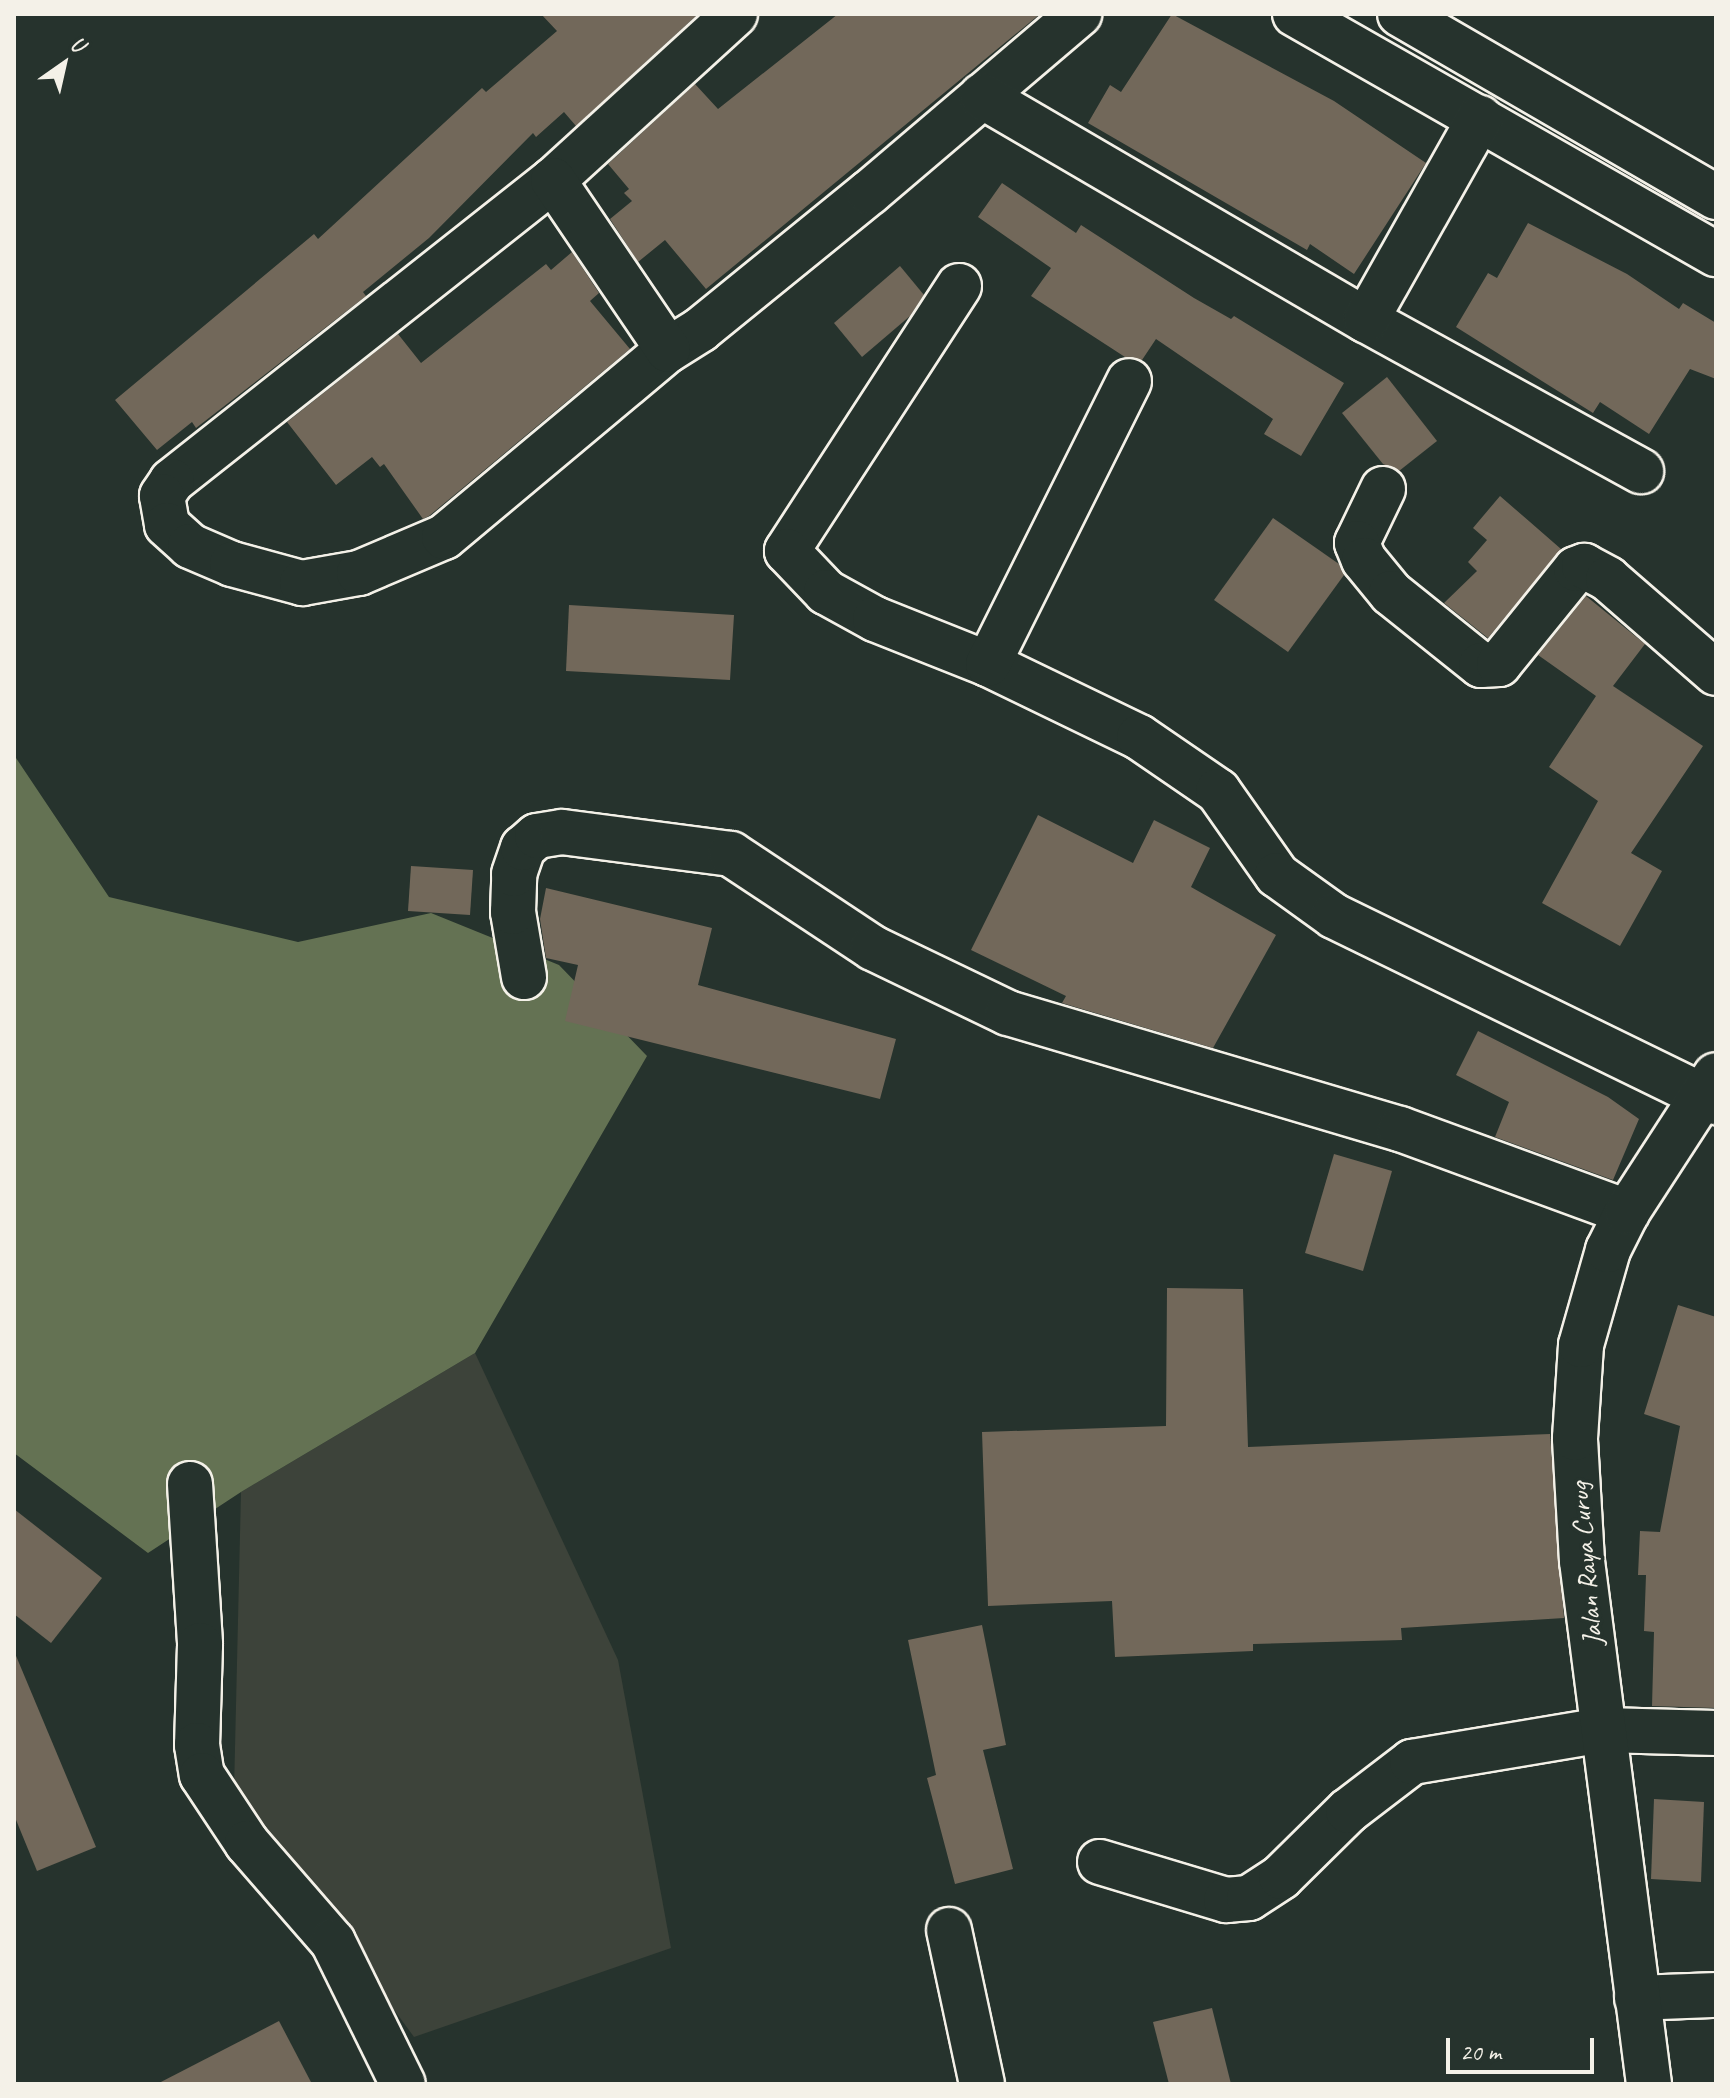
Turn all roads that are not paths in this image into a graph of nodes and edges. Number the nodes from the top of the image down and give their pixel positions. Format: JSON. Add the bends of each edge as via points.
{"nodes":[{"id":1,"x":735,"y":14,"type":"edge"},
{"id":2,"x":1079,"y":14,"type":"edge"},
{"id":3,"x":1295,"y":14,"type":"edge"},
{"id":4,"x":1400,"y":14,"type":"edge"},
{"id":5,"x":982,"y":96,"type":"junction"},
{"id":6,"x":1480,"y":118,"type":"junction"},
{"id":7,"x":553,"y":180,"type":"junction"},
{"id":8,"x":1716,"y":197,"type":"edge"},
{"id":9,"x":1716,"y":254,"type":"edge"},
{"id":10,"x":959,"y":286,"type":"dead end"},
{"id":11,"x":1366,"y":320,"type":"junction"},
{"id":12,"x":668,"y":350,"type":"junction"},
{"id":13,"x":1129,"y":381,"type":"dead end"},
{"id":14,"x":1641,"y":471,"type":"dead end"},
{"id":15,"x":1383,"y":489,"type":"dead end"},
{"id":16,"x":988,"y":664,"type":"junction"},
{"id":17,"x":1716,"y":673,"type":"edge"},
{"id":18,"x":524,"y":977,"type":"dead end"},
{"id":19,"x":1711,"y":1090,"type":"edge"},
{"id":20,"x":1627,"y":1212,"type":"junction"},
{"id":21,"x":190,"y":1484,"type":"dead end"},
{"id":22,"x":1604,"y":1730,"type":"junction"},
{"id":23,"x":1716,"y":1733,"type":"edge"},
{"id":24,"x":1100,"y":1862,"type":"dead end"},
{"id":25,"x":949,"y":1930,"type":"dead end"},
{"id":26,"x":1716,"y":1995,"type":"edge"},
{"id":27,"x":1637,"y":1998,"type":"junction"},
{"id":28,"x":403,"y":2084,"type":"edge"},
{"id":29,"x":982,"y":2084,"type":"edge"},
{"id":30,"x":1649,"y":2084,"type":"edge"}],
"edges":[{"from":1,"to":7,"type":"street"},
{"from":2,"to":5,"type":"street"},
{"from":3,"to":6,"type":"street"},
{"from":4,"to":8,"type":"street"},
{"from":5,"to":11,"type":"street"},
{"from":5,"to":12,"type":"street","via":[[700,330]]},
{"from":6,"to":9,"type":"street"},
{"from":6,"to":11,"type":"street"},
{"from":7,"to":12,"type":"street"},
{"from":7,"to":12,"type":"street","via":[[180,473],[162,496],[167,525],[190,546],[302,583],[324,582],[399,560],[444,537]]},
{"from":10,"to":16,"type":"street","via":[[787,551],[826,592],[875,619]]},
{"from":11,"to":14,"type":"street"},
{"from":13,"to":16,"type":"street"},
{"from":15,"to":17,"type":"street","via":[[1357,543],[1364,560],[1391,593],[1481,665],[1499,664],[1576,569],[1584,566],[1608,579]]},
{"from":16,"to":19,"type":"street","via":[[1139,737],[1218,791],[1277,875],[1334,916]]},
{"from":18,"to":20,"type":"street","via":[[513,912],[514,882],[523,848],[537,836],[562,832],[731,854],[873,948],[1008,1013],[1400,1129]]},
{"from":19,"to":20,"type":"street","name":"Jalan Raya Curug"},
{"from":20,"to":22,"type":"street","name":"Jalan Raya Curug","via":[[1608,1250],[1581,1345],[1575,1438],[1582,1561]]},
{"from":21,"to":28,"type":"street","via":[[202,1775],[247,1843],[333,1942]]},
{"from":22,"to":23,"type":"street"},
{"from":22,"to":24,"type":"street","via":[[1412,1762],[1348,1811],[1281,1877],[1249,1898],[1226,1900]]},
{"from":22,"to":27,"type":"street","name":"Jalan Raya Curug"},
{"from":25,"to":29,"type":"street"},
{"from":26,"to":27,"type":"street"},
{"from":27,"to":30,"type":"street","name":"Jalan Raya Curug"}]}
